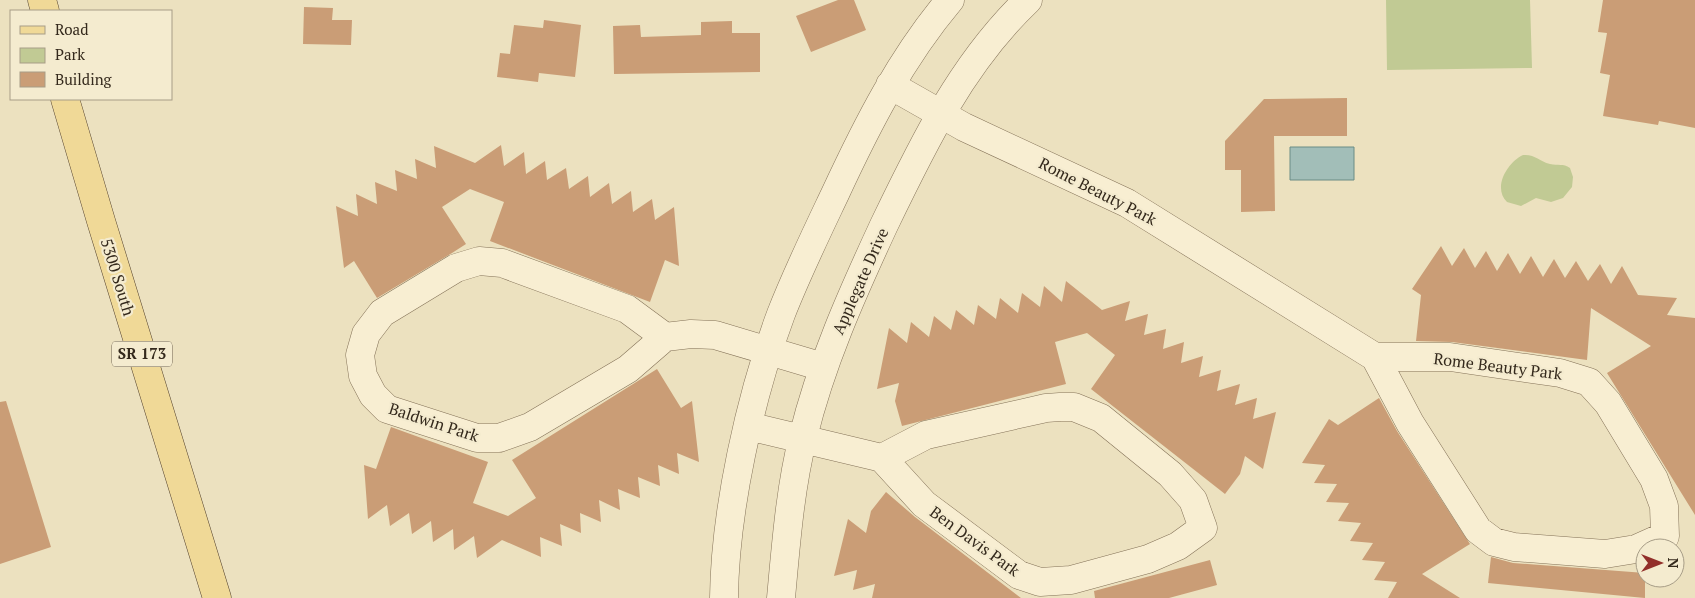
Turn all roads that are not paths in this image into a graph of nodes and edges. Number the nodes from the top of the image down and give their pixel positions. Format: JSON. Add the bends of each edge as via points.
{"nodes":[{"id":1,"x":950,"y":0,"type":"edge"},
{"id":2,"x":1028,"y":0,"type":"edge"},
{"id":3,"x":890,"y":85,"type":"junction"},
{"id":4,"x":65,"y":100,"type":"edge"},
{"id":5,"x":940,"y":113,"type":"junction"},
{"id":6,"x":665,"y":337,"type":"junction"},
{"id":7,"x":770,"y":350,"type":"junction"},
{"id":8,"x":1375,"y":358,"type":"junction"},
{"id":9,"x":823,"y":367,"type":"junction"},
{"id":10,"x":748,"y":426,"type":"junction"},
{"id":11,"x":803,"y":438,"type":"junction"},
{"id":12,"x":882,"y":458,"type":"junction"},
{"id":13,"x":217,"y":598,"type":"edge"},
{"id":14,"x":724,"y":598,"type":"edge"},
{"id":15,"x":780,"y":598,"type":"edge"}],
"edges":[{"from":1,"to":3,"type":"street","via":[[932,21]]},
{"from":2,"to":5,"type":"street","name":"Applegate Drive","via":[[979,56]]},
{"from":3,"to":5,"type":"street","name":"Rome Beauty Park"},
{"from":3,"to":7,"type":"street","via":[[812,242]]},
{"from":4,"to":13,"type":"main road","name":"5300 South","number":"SR 173"},
{"from":5,"to":8,"type":"street","name":"Rome Beauty Park","via":[[1127,203]]},
{"from":5,"to":9,"type":"street","name":"Applegate Drive","via":[[857,284]]},
{"from":6,"to":6,"type":"street","name":"Baldwin Park","via":[[628,369],[530,426],[499,438],[478,438],[387,409],[373,395],[363,376],[360,355],[366,334],[382,313],[456,268],[479,261],[502,263],[627,309]]},
{"from":6,"to":7,"type":"street","via":[[715,335]]},
{"from":7,"to":9,"type":"street"},
{"from":7,"to":10,"type":"street"},
{"from":8,"to":8,"type":"street","name":"Rome Beauty Park","via":[[1410,423],[1478,530],[1494,542],[1514,547],[1605,554],[1636,549],[1665,536],[1664,506],[1654,479],[1608,403],[1589,382],[1560,372],[1450,357]]},
{"from":9,"to":11,"type":"street","name":"Applegate Drive"},
{"from":10,"to":11,"type":"street"},
{"from":10,"to":14,"type":"street","via":[[732,508]]},
{"from":11,"to":12,"type":"street"},
{"from":11,"to":15,"type":"street","name":"Applegate Drive"},
{"from":12,"to":12,"type":"street","name":"Ben Davis Park","via":[[926,435],[1046,408],[1074,407],[1102,418],[1170,474],[1193,500],[1203,528],[1178,546],[1148,559],[1071,580],[1040,582],[1019,575],[924,504]]}]}
